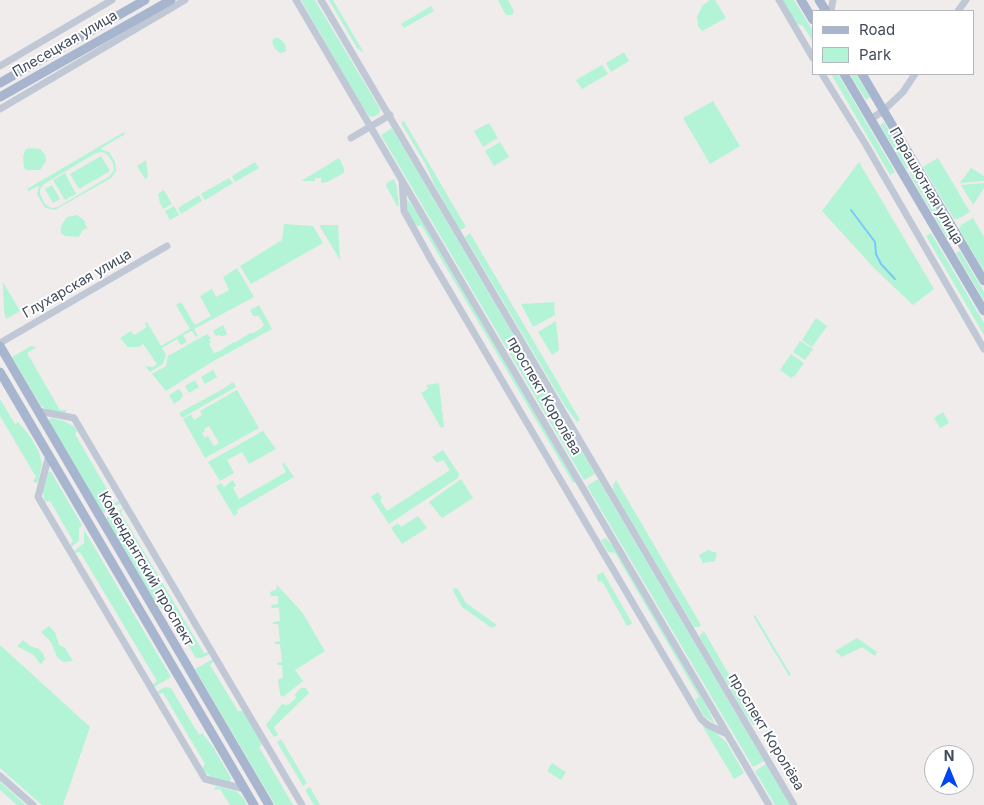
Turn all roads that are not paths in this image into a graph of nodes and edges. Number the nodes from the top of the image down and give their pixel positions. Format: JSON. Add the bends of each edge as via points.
{"nodes":[{"id":1,"x":112,"y":0,"type":"edge"},
{"id":2,"x":145,"y":0,"type":"edge"},
{"id":3,"x":171,"y":0,"type":"edge"},
{"id":4,"x":185,"y":0,"type":"edge"},
{"id":5,"x":296,"y":0,"type":"edge"},
{"id":6,"x":321,"y":0,"type":"edge"},
{"id":7,"x":778,"y":0,"type":"edge"},
{"id":8,"x":801,"y":0,"type":"edge"},
{"id":9,"x":812,"y":18,"type":"edge"},
{"id":10,"x":812,"y":56,"type":"edge"},
{"id":11,"x":0,"y":66,"type":"edge"},
{"id":12,"x":823,"y":75,"type":"edge"},
{"id":13,"x":845,"y":75,"type":"edge"},
{"id":14,"x":863,"y":75,"type":"edge"},
{"id":15,"x":914,"y":75,"type":"edge"},
{"id":16,"x":0,"y":83,"type":"edge"},
{"id":17,"x":0,"y":97,"type":"edge"},
{"id":18,"x":0,"y":109,"type":"edge"},
{"id":19,"x":883,"y":110,"type":"junction"},
{"id":20,"x":390,"y":115,"type":"junction"},
{"id":21,"x":871,"y":119,"type":"junction"},
{"id":22,"x":370,"y":128,"type":"junction"},
{"id":23,"x":352,"y":138,"type":"dead end"},
{"id":24,"x":402,"y":180,"type":"junction"},
{"id":25,"x":962,"y":244,"type":"junction"},
{"id":26,"x":167,"y":246,"type":"dead end"},
{"id":27,"x":949,"y":252,"type":"junction"},
{"id":28,"x":984,"y":281,"type":"edge"},
{"id":29,"x":984,"y":311,"type":"edge"},
{"id":30,"x":0,"y":345,"type":"edge"},
{"id":31,"x":984,"y":349,"type":"edge"},
{"id":32,"x":0,"y":372,"type":"edge"},
{"id":33,"x":38,"y":411,"type":"junction"},
{"id":34,"x":48,"y":455,"type":"junction"},
{"id":35,"x":727,"y":734,"type":"junction"},
{"id":36,"x":0,"y":776,"type":"edge"},
{"id":37,"x":245,"y":789,"type":"junction"},
{"id":38,"x":33,"y":805,"type":"edge"},
{"id":39,"x":254,"y":805,"type":"edge"},
{"id":40,"x":269,"y":805,"type":"edge"},
{"id":41,"x":302,"y":805,"type":"edge"},
{"id":42,"x":769,"y":805,"type":"edge"},
{"id":43,"x":794,"y":805,"type":"edge"}],
"edges":[{"from":1,"to":11,"type":"street"},
{"from":2,"to":16,"type":"main road","name":"Плесецкая улица"},
{"from":3,"to":17,"type":"main road","name":"Плесецкая улица"},
{"from":4,"to":18,"type":"street"},
{"from":5,"to":22,"type":"street","name":"проспект Королёва"},
{"from":6,"to":20,"type":"street","name":"проспект Королёва"},
{"from":7,"to":10,"type":"street"},
{"from":8,"to":9,"type":"main road"},
{"from":12,"to":31,"type":"street"},
{"from":13,"to":21,"type":"main road","name":"Парашютная улица"},
{"from":14,"to":19,"type":"main road","name":"Парашютная улица"},
{"from":15,"to":19,"type":"street","via":[[903,92]]},
{"from":19,"to":21,"type":"street"},
{"from":19,"to":25,"type":"main road","name":"Парашютная улица"},
{"from":20,"to":22,"type":"street"},
{"from":20,"to":43,"type":"street","name":"проспект Королёва"},
{"from":21,"to":27,"type":"main road","name":"Парашютная улица"},
{"from":22,"to":23,"type":"street"},
{"from":22,"to":24,"type":"street","name":"проспект Королёва"},
{"from":24,"to":35,"type":"street","name":"проспект Королёва"},
{"from":24,"to":35,"type":"street","via":[[404,211],[435,266],[701,719]]},
{"from":25,"to":27,"type":"main road","via":[[953,243]]},
{"from":25,"to":28,"type":"main road","name":"Парашютная улица"},
{"from":26,"to":30,"type":"street","name":"Глухарская улица"},
{"from":27,"to":29,"type":"main road","name":"Парашютная улица"},
{"from":30,"to":33,"type":"main road","name":"Комендантский проспект"},
{"from":32,"to":34,"type":"main road","name":"Комендантский проспект"},
{"from":33,"to":40,"type":"main road","name":"Комендантский проспект"},
{"from":33,"to":41,"type":"street","via":[[74,418]]},
{"from":34,"to":37,"type":"main road","name":"Комендантский проспект"},
{"from":34,"to":37,"type":"street","via":[[38,496],[47,512],[205,779]]},
{"from":35,"to":42,"type":"street","name":"проспект Королёва"},
{"from":36,"to":38,"type":"street"},
{"from":37,"to":39,"type":"main road","name":"Комендантский проспект"}]}
